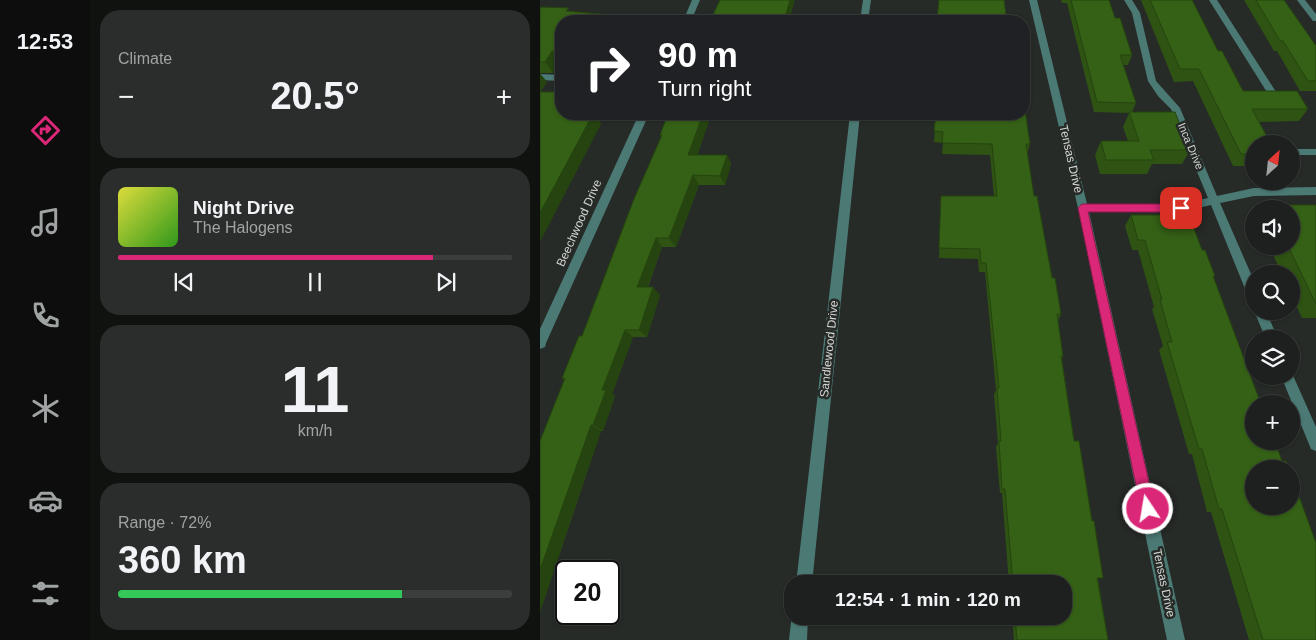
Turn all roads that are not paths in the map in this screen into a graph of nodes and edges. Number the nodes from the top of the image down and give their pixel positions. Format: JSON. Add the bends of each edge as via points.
{"nodes":[{"id":1,"x":696,"y":0,"type":"edge"},
{"id":2,"x":866,"y":0,"type":"edge"},
{"id":3,"x":1033,"y":0,"type":"edge"},
{"id":4,"x":1128,"y":0,"type":"edge"},
{"id":5,"x":1213,"y":0,"type":"edge"},
{"id":6,"x":1301,"y":0,"type":"edge"},
{"id":7,"x":1311,"y":0,"type":"edge"},
{"id":8,"x":1316,"y":6,"type":"edge"},
{"id":9,"x":689,"y":15,"type":"edge"},
{"id":10,"x":865,"y":15,"type":"edge"},
{"id":11,"x":1316,"y":19,"type":"edge"},
{"id":12,"x":540,"y":77,"type":"edge"},
{"id":13,"x":555,"y":78,"type":"edge"},
{"id":14,"x":1273,"y":95,"type":"edge"},
{"id":15,"x":641,"y":120,"type":"edge"},
{"id":16,"x":854,"y":120,"type":"edge"},
{"id":17,"x":1300,"y":152,"type":"edge"},
{"id":18,"x":1316,"y":152,"type":"edge"},
{"id":19,"x":1316,"y":191,"type":"edge"},
{"id":20,"x":1214,"y":201,"type":"junction"},
{"id":21,"x":1082,"y":208,"type":"junction"},
{"id":22,"x":1245,"y":275,"type":"edge"},
{"id":23,"x":540,"y":343,"type":"edge"},
{"id":24,"x":1292,"y":385,"type":"edge"},
{"id":25,"x":1316,"y":444,"type":"edge"},
{"id":26,"x":805,"y":575,"type":"edge"},
{"id":27,"x":799,"y":625,"type":"edge"},
{"id":28,"x":798,"y":640,"type":"edge"},
{"id":29,"x":1176,"y":640,"type":"edge"}],
"edges":[{"from":1,"to":9,"type":"street"},
{"from":2,"to":10,"type":"street"},
{"from":3,"to":21,"type":"street","name":"Tensas Drive"},
{"from":4,"to":20,"type":"street","name":"Inca Drive","via":[[1136,13],[1152,81],[1175,108]]},
{"from":5,"to":14,"type":"street"},
{"from":6,"to":11,"type":"street"},
{"from":7,"to":8,"type":"street"},
{"from":12,"to":13,"type":"street"},
{"from":15,"to":23,"type":"street","name":"Beechwood Drive"},
{"from":16,"to":26,"type":"street","name":"Sandlewood Drive"},
{"from":17,"to":18,"type":"street"},
{"from":19,"to":20,"type":"street","via":[[1254,192]]},
{"from":20,"to":21,"type":"street","via":[[1181,208]]},
{"from":20,"to":22,"type":"street","name":"Inca Drive"},
{"from":21,"to":29,"type":"street","name":"Tensas Drive"},
{"from":24,"to":25,"type":"street"},
{"from":27,"to":28,"type":"street"}]}
